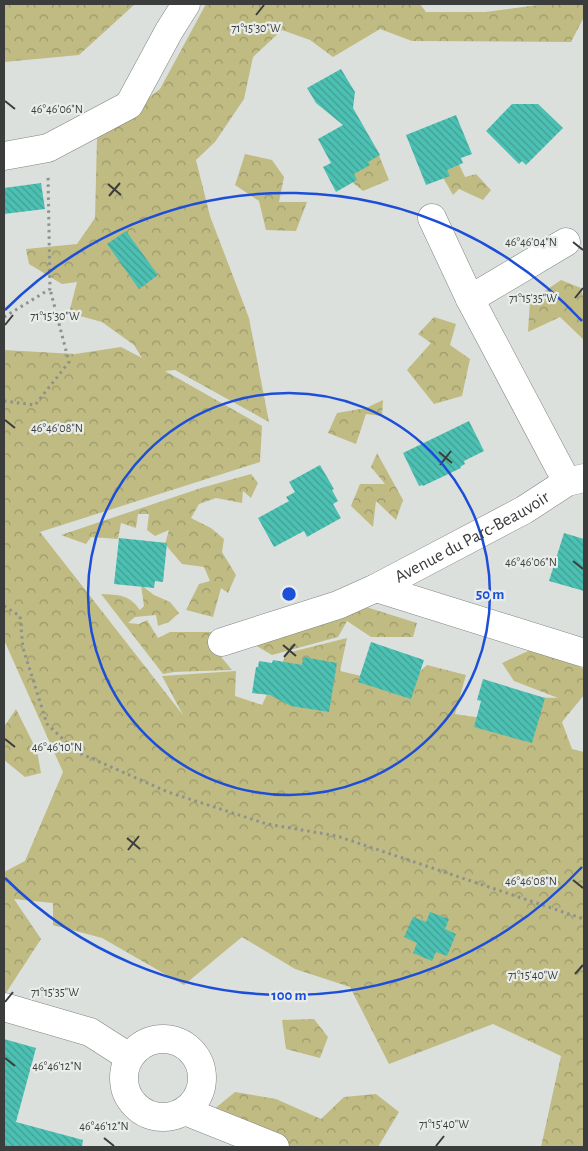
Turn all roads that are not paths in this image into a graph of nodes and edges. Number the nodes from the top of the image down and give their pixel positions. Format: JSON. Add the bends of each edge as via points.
{"nodes":[{"id":1,"x":186,"y":4,"type":"edge"},
{"id":2,"x":4,"y":156,"type":"edge"},
{"id":3,"x":432,"y":218,"type":"dead end"},
{"id":4,"x":566,"y":242,"type":"dead end"},
{"id":5,"x":470,"y":300,"type":"junction"},
{"id":6,"x":576,"y":480,"type":"edge"},
{"id":7,"x":376,"y":588,"type":"junction"},
{"id":8,"x":222,"y":642,"type":"dead end"},
{"id":9,"x":584,"y":653,"type":"edge"},
{"id":10,"x":4,"y":1007,"type":"edge"},
{"id":11,"x":129,"y":1057,"type":"junction"},
{"id":12,"x":185,"y":1111,"type":"junction"},
{"id":13,"x":275,"y":1147,"type":"edge"}],
"edges":[{"from":1,"to":2,"type":"street","via":[[128,106],[48,148]]},
{"from":3,"to":5,"type":"street","name":"Avenue du Parc-Beauvoir"},
{"from":4,"to":5,"type":"street"},
{"from":5,"to":6,"type":"street","name":"Avenue du Parc-Beauvoir"},
{"from":6,"to":7,"type":"street","name":"Avenue du Parc-Beauvoir"},
{"from":7,"to":8,"type":"street","name":"Avenue du Parc-Beauvoir","via":[[338,604]]},
{"from":7,"to":9,"type":"street","name":"Avenue du Parc-Beauvoir"},
{"from":10,"to":11,"type":"street","via":[[90,1032]]},
{"from":11,"to":12,"type":"street","via":[[124,1069],[124,1083],[127,1096],[136,1106],[160,1118],[173,1117]]},
{"from":11,"to":12,"type":"street","via":[[138,1047],[162,1038],[186,1045],[195,1054],[203,1078],[195,1102]]},
{"from":12,"to":13,"type":"street"}]}
